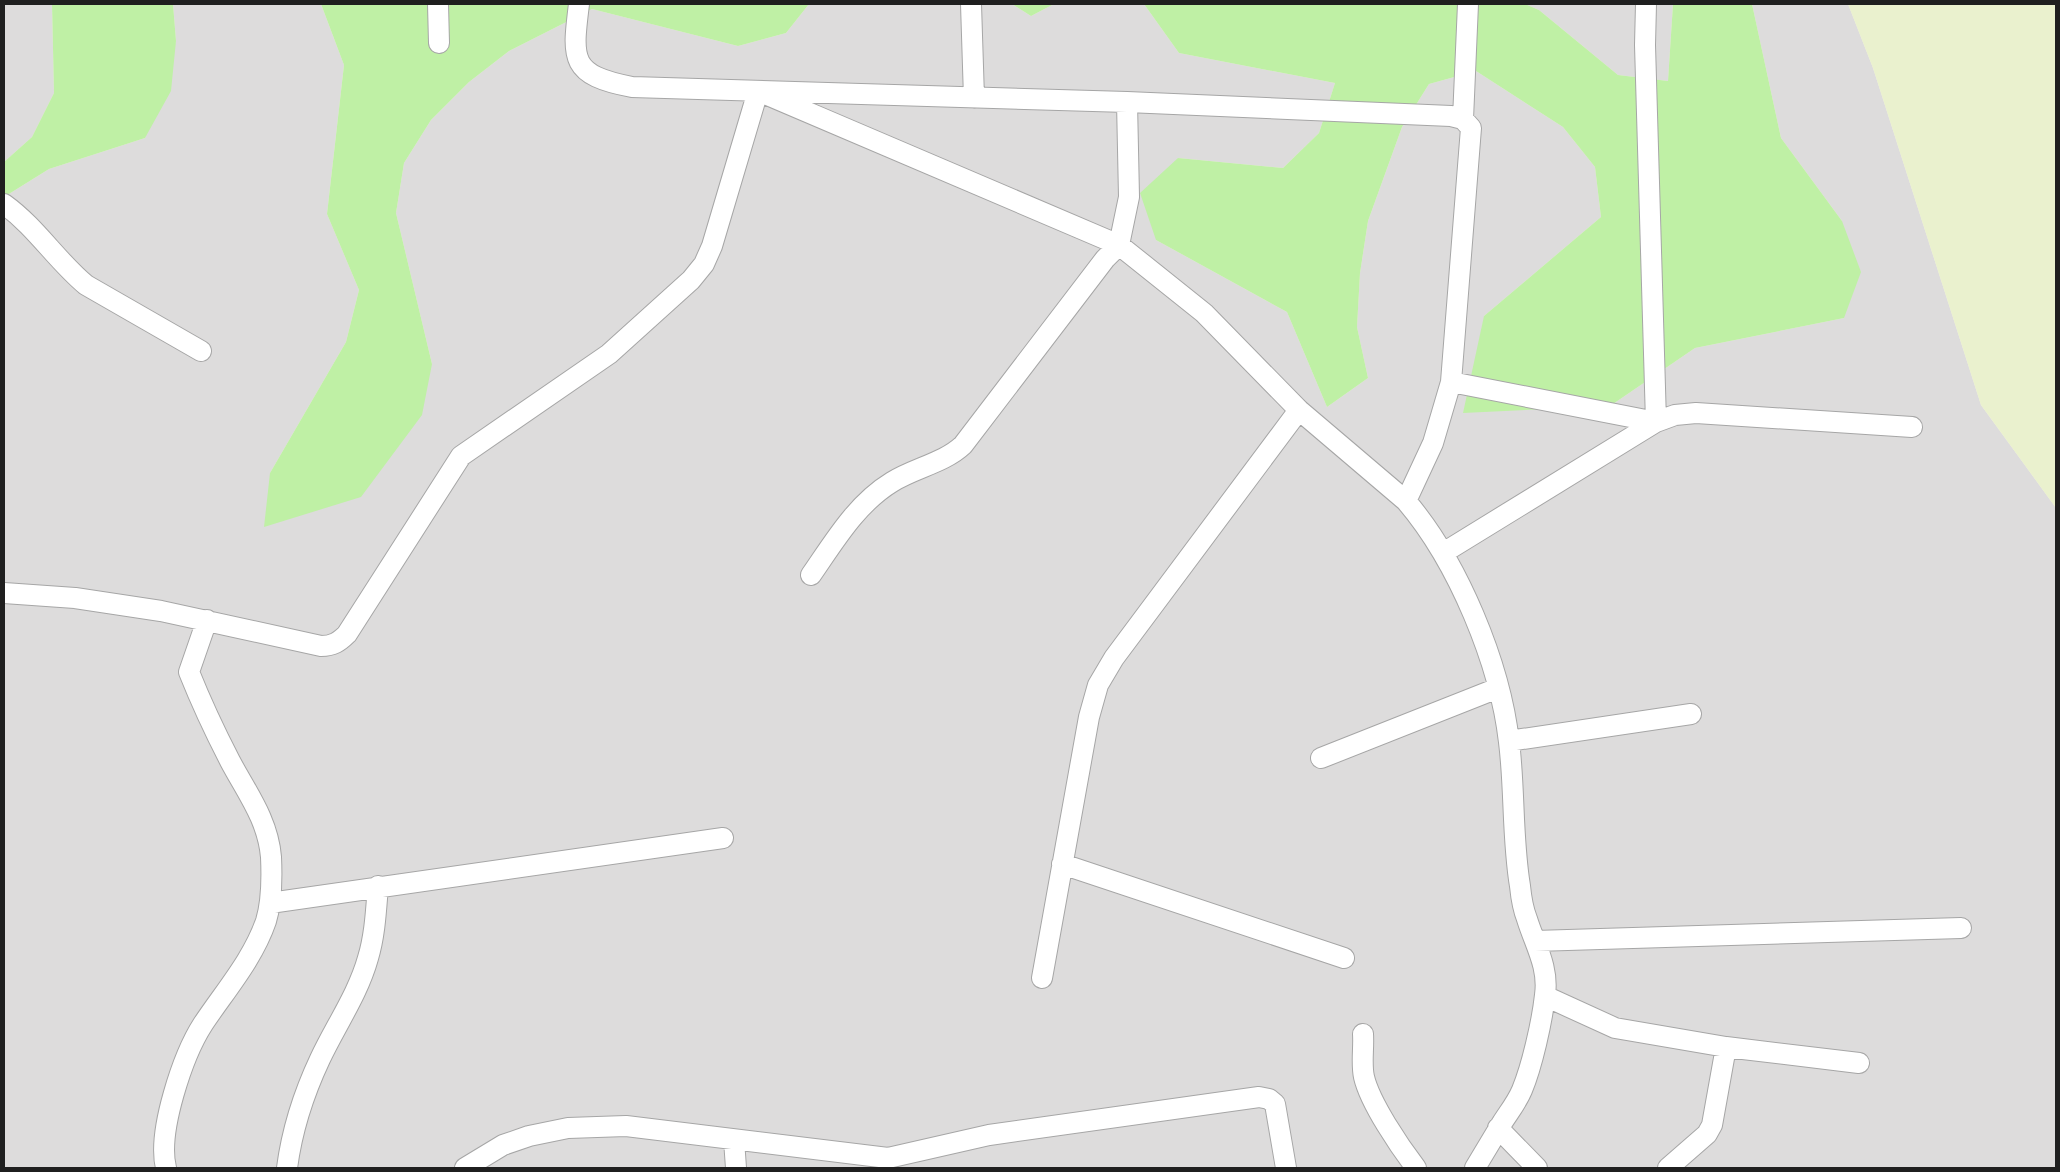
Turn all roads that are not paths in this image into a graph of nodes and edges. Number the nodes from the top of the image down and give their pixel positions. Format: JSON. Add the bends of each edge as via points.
{"nodes":[{"id":1,"x":438,"y":4,"type":"edge"},
{"id":2,"x":579,"y":4,"type":"edge"},
{"id":3,"x":971,"y":4,"type":"edge"},
{"id":4,"x":1468,"y":4,"type":"edge"},
{"id":5,"x":1646,"y":4,"type":"edge"},
{"id":6,"x":439,"y":43,"type":"dead end"},
{"id":7,"x":758,"y":91,"type":"junction"},
{"id":8,"x":974,"y":98,"type":"junction"},
{"id":9,"x":1127,"y":102,"type":"junction"},
{"id":10,"x":1463,"y":119,"type":"junction"},
{"id":11,"x":4,"y":204,"type":"edge"},
{"id":12,"x":1119,"y":245,"type":"junction"},
{"id":13,"x":201,"y":351,"type":"dead end"},
{"id":14,"x":1451,"y":382,"type":"junction"},
{"id":15,"x":1299,"y":410,"type":"junction"},
{"id":16,"x":1656,"y":422,"type":"junction"},
{"id":17,"x":1912,"y":427,"type":"dead end"},
{"id":18,"x":1406,"y":502,"type":"junction"},
{"id":19,"x":1444,"y":553,"type":"junction"},
{"id":20,"x":811,"y":575,"type":"dead end"},
{"id":21,"x":4,"y":593,"type":"edge"},
{"id":22,"x":208,"y":620,"type":"junction"},
{"id":23,"x":1498,"y":688,"type":"junction"},
{"id":24,"x":1691,"y":714,"type":"dead end"},
{"id":25,"x":1509,"y":741,"type":"junction"},
{"id":26,"x":1321,"y":758,"type":"dead end"},
{"id":27,"x":724,"y":838,"type":"dead end"},
{"id":28,"x":1062,"y":864,"type":"junction"},
{"id":29,"x":378,"y":886,"type":"junction"},
{"id":30,"x":270,"y":903,"type":"junction"},
{"id":31,"x":1961,"y":928,"type":"dead end"},
{"id":32,"x":1535,"y":941,"type":"junction"},
{"id":33,"x":1344,"y":958,"type":"dead end"},
{"id":34,"x":1042,"y":978,"type":"dead end"},
{"id":35,"x":1545,"y":996,"type":"junction"},
{"id":36,"x":1363,"y":1034,"type":"dead end"},
{"id":37,"x":1726,"y":1047,"type":"junction"},
{"id":38,"x":1859,"y":1063,"type":"dead end"},
{"id":39,"x":1498,"y":1128,"type":"junction"},
{"id":40,"x":734,"y":1140,"type":"junction"},
{"id":41,"x":903,"y":1162,"type":"edge"},
{"id":42,"x":166,"y":1168,"type":"edge"},
{"id":43,"x":287,"y":1168,"type":"edge"},
{"id":44,"x":465,"y":1168,"type":"edge"},
{"id":45,"x":736,"y":1168,"type":"edge"},
{"id":46,"x":1286,"y":1168,"type":"edge"},
{"id":47,"x":1416,"y":1168,"type":"edge"},
{"id":48,"x":1475,"y":1168,"type":"edge"},
{"id":49,"x":1537,"y":1168,"type":"edge"},
{"id":50,"x":1668,"y":1168,"type":"edge"}],
"edges":[{"from":1,"to":6,"type":"street"},
{"from":2,"to":7,"type":"street","via":[[576,56],[586,70],[605,82],[632,87]]},
{"from":3,"to":8,"type":"street"},
{"from":4,"to":10,"type":"street"},
{"from":5,"to":16,"type":"street"},
{"from":7,"to":8,"type":"street"},
{"from":7,"to":12,"type":"street"},
{"from":7,"to":22,"type":"street","via":[[704,264],[691,280],[609,354],[461,456],[347,634],[331,646],[321,646]]},
{"from":8,"to":9,"type":"street"},
{"from":9,"to":10,"type":"street","via":[[1441,115]]},
{"from":9,"to":12,"type":"street","via":[[1129,197]]},
{"from":10,"to":14,"type":"street","via":[[1470,128]]},
{"from":11,"to":13,"type":"street","via":[[38,233],[72,274],[86,285]]},
{"from":12,"to":15,"type":"street","via":[[1204,313]]},
{"from":12,"to":20,"type":"street","via":[[963,445],[892,482],[870,498]]},
{"from":14,"to":16,"type":"street"},
{"from":14,"to":18,"type":"street","via":[[1433,443]]},
{"from":15,"to":18,"type":"street"},
{"from":15,"to":28,"type":"street","via":[[1114,658],[1098,685],[1089,717]]},
{"from":16,"to":17,"type":"street","via":[[1675,415],[1696,413]]},
{"from":16,"to":19,"type":"street"},
{"from":18,"to":19,"type":"street"},
{"from":19,"to":23,"type":"street","via":[[1474,620]]},
{"from":21,"to":22,"type":"street","via":[[75,598]]},
{"from":22,"to":30,"type":"street","via":[[189,672],[220,741],[268,832]]},
{"from":23,"to":25,"type":"street"},
{"from":23,"to":26,"type":"street"},
{"from":24,"to":25,"type":"street"},
{"from":25,"to":32,"type":"street","via":[[1520,885],[1526,918]]},
{"from":27,"to":29,"type":"street"},
{"from":28,"to":33,"type":"street"},
{"from":28,"to":34,"type":"street"},
{"from":29,"to":30,"type":"street"},
{"from":29,"to":43,"type":"street","via":[[368,958],[358,986],[302,1102]]},
{"from":30,"to":42,"type":"street","via":[[266,921],[249,956],[202,1027],[188,1055],[164,1136]]},
{"from":31,"to":32,"type":"street"},
{"from":32,"to":35,"type":"street","via":[[1544,962]]},
{"from":35,"to":37,"type":"street","via":[[1615,1028]]},
{"from":35,"to":39,"type":"street","via":[[1527,1077]]},
{"from":36,"to":47,"type":"street","via":[[1363,1076],[1367,1088],[1403,1152]]},
{"from":37,"to":38,"type":"street"},
{"from":37,"to":50,"type":"street","via":[[1712,1125],[1707,1134]]},
{"from":39,"to":48,"type":"street"},
{"from":39,"to":49,"type":"street"},
{"from":40,"to":41,"type":"street"},
{"from":40,"to":44,"type":"street","via":[[626,1126],[568,1128],[503,1145]]},
{"from":40,"to":45,"type":"street"},
{"from":41,"to":46,"type":"street","via":[[989,1135],[1259,1097],[1275,1104]]}]}
